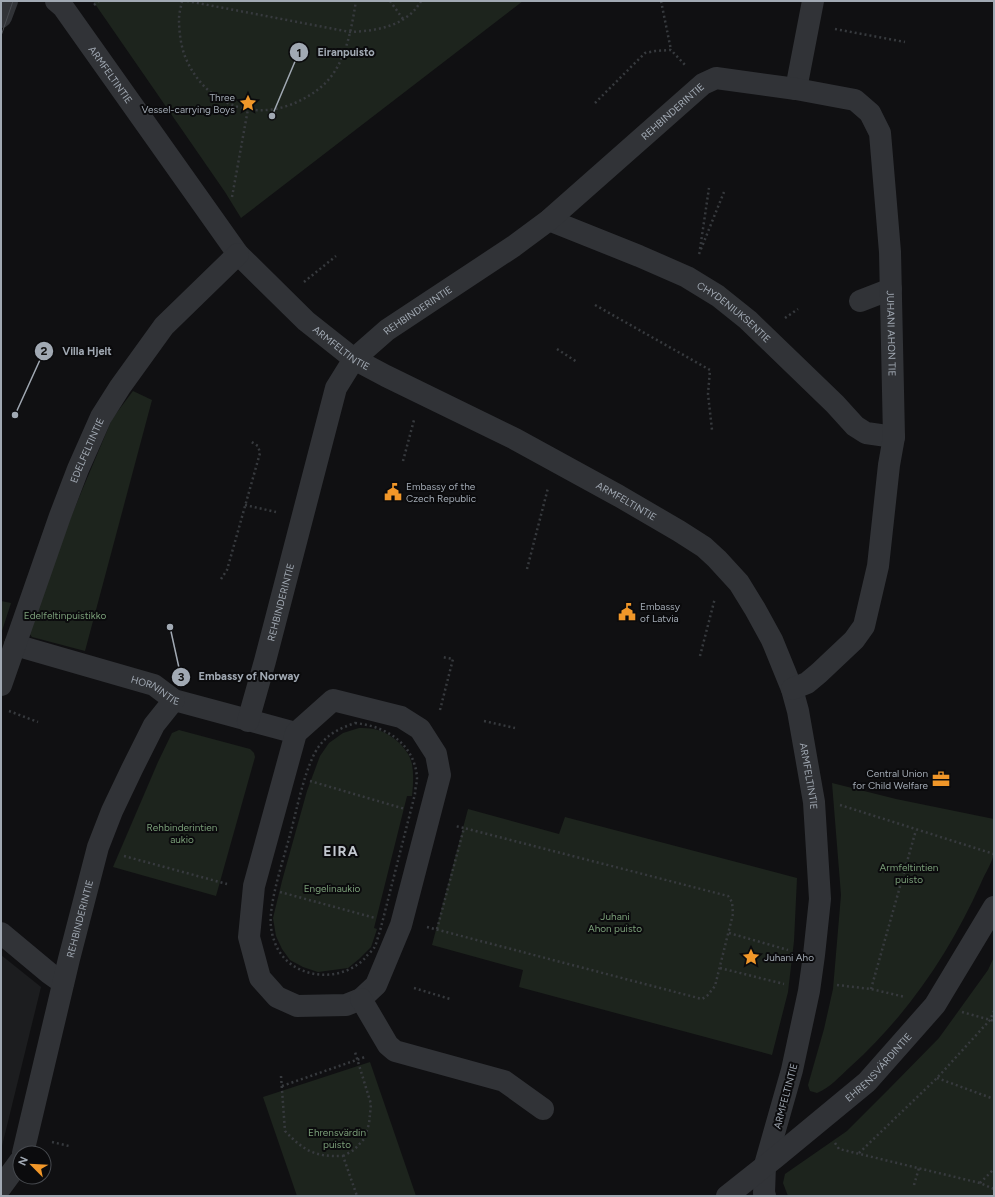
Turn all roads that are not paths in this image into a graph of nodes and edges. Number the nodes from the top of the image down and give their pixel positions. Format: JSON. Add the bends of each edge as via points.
{"nodes":[{"id":1,"x":7,"y":1,"type":"edge"},
{"id":2,"x":56,"y":1,"type":"edge"},
{"id":3,"x":813,"y":1,"type":"edge"},
{"id":4,"x":1,"y":17,"type":"edge"},
{"id":5,"x":796,"y":89,"type":"junction"},
{"id":6,"x":549,"y":220,"type":"junction"},
{"id":7,"x":238,"y":254,"type":"junction"},
{"id":8,"x":891,"y":289,"type":"junction"},
{"id":9,"x":860,"y":301,"type":"dead end"},
{"id":10,"x":354,"y":359,"type":"junction"},
{"id":11,"x":894,"y":437,"type":"junction"},
{"id":12,"x":15,"y":645,"type":"junction"},
{"id":13,"x":1,"y":685,"type":"edge"},
{"id":14,"x":792,"y":689,"type":"junction"},
{"id":15,"x":174,"y":700,"type":"junction"},
{"id":16,"x":248,"y":721,"type":"junction"},
{"id":17,"x":296,"y":733,"type":"junction"},
{"id":18,"x":994,"y":907,"type":"edge"},
{"id":19,"x":1,"y":933,"type":"edge"},
{"id":20,"x":63,"y":983,"type":"junction"},
{"id":21,"x":361,"y":999,"type":"junction"},
{"id":22,"x":543,"y":1109,"type":"dead end"},
{"id":23,"x":25,"y":1145,"type":"edge"},
{"id":24,"x":765,"y":1165,"type":"junction"},
{"id":25,"x":12,"y":1172,"type":"edge"},
{"id":26,"x":1,"y":1187,"type":"edge"},
{"id":27,"x":727,"y":1196,"type":"edge"},
{"id":28,"x":765,"y":1196,"type":"edge"}],
"edges":[{"from":1,"to":4,"type":"street"},
{"from":2,"to":7,"type":"street","name":"ARMFELTINTIE","via":[[63,7]]},
{"from":3,"to":5,"type":"street"},
{"from":5,"to":6,"type":"street","name":"REHBINDERINTIE","via":[[716,78],[703,84]]},
{"from":5,"to":8,"type":"street","name":"JUHANI AHON TIE","via":[[855,100],[870,113],[880,133]]},
{"from":6,"to":10,"type":"street","name":"REHBINDERINTIE","via":[[398,322]]},
{"from":6,"to":11,"type":"street","name":"CHYDENIUKSENTIE","via":[[680,274],[718,296],[748,320],[855,426],[866,433]]},
{"from":7,"to":10,"type":"street","name":"ARMFELTINTIE","via":[[306,320]]},
{"from":7,"to":12,"type":"street","name":"EDELFELTINTIE","via":[[164,326],[101,417],[60,516]]},
{"from":8,"to":9,"type":"street"},
{"from":8,"to":11,"type":"street","name":"JUHANI AHON TIE"},
{"from":10,"to":14,"type":"street","name":"ARMFELTINTIE","via":[[515,439],[650,513],[704,548],[739,583],[772,640]]},
{"from":10,"to":16,"type":"street","name":"REHBINDERINTIE","via":[[336,388]]},
{"from":11,"to":14,"type":"street","name":"JUHANI AHON TIE","via":[[878,566],[864,626],[854,640],[819,673],[807,683]]},
{"from":12,"to":13,"type":"street","name":"EDELFELTINTIE"},
{"from":12,"to":15,"type":"street","name":"HORNINTIE","via":[[154,685]]},
{"from":14,"to":24,"type":"street","name":"ARMFELTINTIE","via":[[814,802],[820,899],[810,986],[792,1070]]},
{"from":15,"to":16,"type":"street","name":"HORNINTIE"},
{"from":15,"to":20,"type":"street","name":"REHBINDERINTIE","via":[[154,725],[98,847]]},
{"from":16,"to":17,"type":"street","name":"HORNINTIE"},
{"from":17,"to":21,"type":"street","via":[[254,886],[249,937],[260,978],[277,997],[297,1006],[346,1005]]},
{"from":17,"to":21,"type":"street","via":[[333,700],[401,717],[420,729],[436,754],[440,775],[401,925],[376,985]]},
{"from":18,"to":24,"type":"street","name":"EHRENSVÄRDINTIE","via":[[935,1005],[872,1076]]},
{"from":19,"to":20,"type":"street"},
{"from":20,"to":23,"type":"street","name":"REHBINDERINTIE"},
{"from":21,"to":22,"type":"street","via":[[388,1045],[395,1051],[504,1081]]},
{"from":24,"to":27,"type":"street","name":"EHRENSVÄRDINTIE"},
{"from":24,"to":28,"type":"street","name":"ARMFELTINTIE"},
{"from":25,"to":26,"type":"street"}]}
